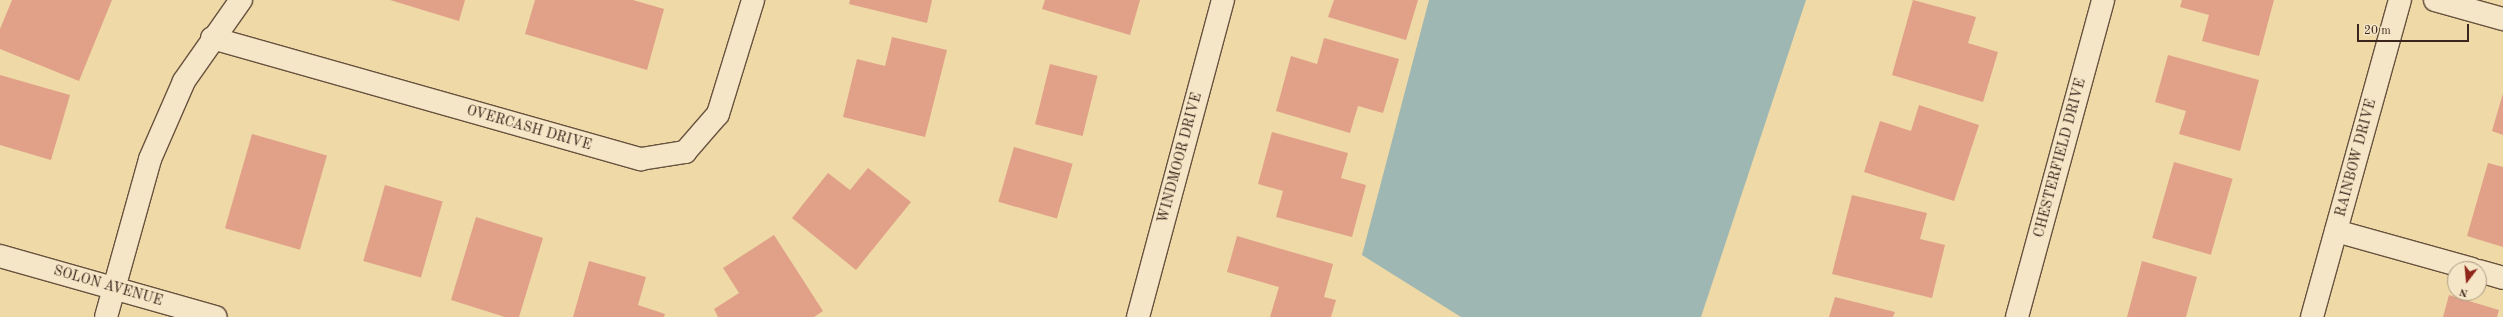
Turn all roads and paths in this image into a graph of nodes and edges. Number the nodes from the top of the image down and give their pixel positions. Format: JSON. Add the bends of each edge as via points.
{"nodes":[{"id":1,"x":241,"y":0,"type":"edge"},
{"id":2,"x":753,"y":0,"type":"edge"},
{"id":3,"x":1223,"y":0,"type":"edge"},
{"id":4,"x":2103,"y":0,"type":"edge"},
{"id":5,"x":2400,"y":0,"type":"edge"},
{"id":6,"x":2435,"y":0,"type":"edge"},
{"id":7,"x":2503,"y":20,"type":"edge"},
{"id":8,"x":212,"y":38,"type":"junction"},
{"id":9,"x":2336,"y":231,"type":"junction"},
{"id":10,"x":0,"y":256,"type":"edge"},
{"id":11,"x":2447,"y":262,"type":"edge"},
{"id":12,"x":2487,"y":273,"type":"edge"},
{"id":13,"x":2503,"y":278,"type":"edge"},
{"id":14,"x":114,"y":287,"type":"junction"},
{"id":15,"x":106,"y":317,"type":"edge"},
{"id":16,"x":216,"y":317,"type":"edge"},
{"id":17,"x":1138,"y":317,"type":"edge"},
{"id":18,"x":2017,"y":317,"type":"edge"},
{"id":19,"x":2312,"y":317,"type":"edge"}],
"edges":[{"from":1,"to":8,"type":"street"},
{"from":2,"to":8,"type":"street","name":"OVERCASH DRIVE","via":[[718,114],[685,152],[641,159]]},
{"from":3,"to":17,"type":"street","name":"WINDMOOR DRIVE"},
{"from":4,"to":18,"type":"street","name":"CHESTERFIELD DRIVE"},
{"from":5,"to":9,"type":"street","name":"RAINBOW DRIVE"},
{"from":6,"to":7,"type":"street"},
{"from":8,"to":14,"type":"street","via":[[184,81],[150,159]]},
{"from":9,"to":11,"type":"street"},
{"from":9,"to":19,"type":"street","name":"RAINBOW DRIVE"},
{"from":10,"to":14,"type":"street","name":"SOLON AVENUE"},
{"from":12,"to":13,"type":"street"},
{"from":14,"to":15,"type":"street"},
{"from":14,"to":16,"type":"street","name":"SOLON AVENUE"}]}
